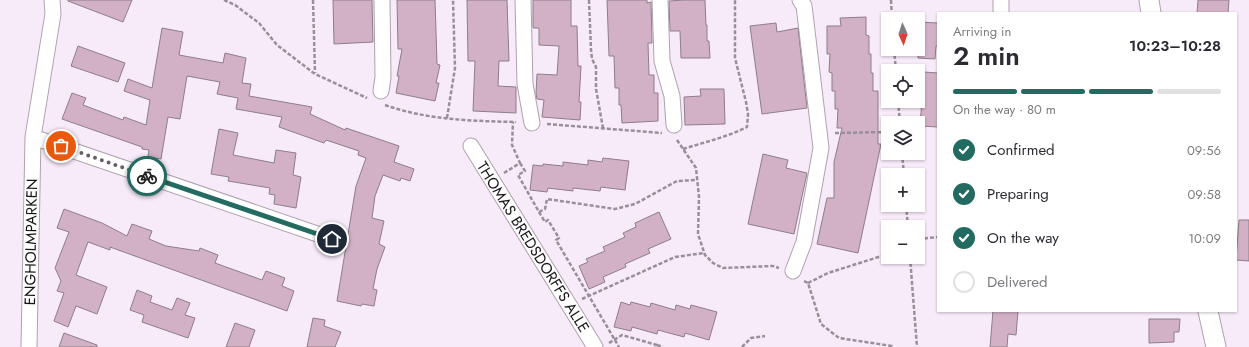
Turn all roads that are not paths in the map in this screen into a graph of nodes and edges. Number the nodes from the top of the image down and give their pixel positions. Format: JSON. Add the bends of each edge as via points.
{"nodes":[{"id":1,"x":52,"y":0,"type":"edge"},
{"id":2,"x":382,"y":0,"type":"edge"},
{"id":3,"x":523,"y":0,"type":"edge"},
{"id":4,"x":660,"y":0,"type":"edge"},
{"id":5,"x":800,"y":0,"type":"edge"},
{"id":6,"x":1001,"y":0,"type":"edge"},
{"id":7,"x":1149,"y":0,"type":"edge"},
{"id":8,"x":1000,"y":12,"type":"edge"},
{"id":9,"x":1151,"y":12,"type":"edge"},
{"id":10,"x":382,"y":98,"type":"road end"},
{"id":11,"x":532,"y":123,"type":"road end"},
{"id":12,"x":672,"y":133,"type":"road end"},
{"id":13,"x":33,"y":137,"type":"junction"},
{"id":14,"x":471,"y":146,"type":"dead end"},
{"id":15,"x":332,"y":239,"type":"dead end"},
{"id":16,"x":793,"y":271,"type":"road end"},
{"id":17,"x":1208,"y":312,"type":"edge"},
{"id":18,"x":602,"y":345,"type":"edge"},
{"id":19,"x":29,"y":347,"type":"edge"},
{"id":20,"x":1216,"y":347,"type":"edge"}],
"edges":[{"from":1,"to":13,"type":"street","name":"ENGHOLMPARKEN","via":[[53,14]]},
{"from":2,"to":10,"type":"street"},
{"from":3,"to":11,"type":"street","via":[[525,84]]},
{"from":4,"to":12,"type":"street","via":[[662,61],[672,96]]},
{"from":5,"to":16,"type":"street","via":[[804,6],[821,148],[804,242]]},
{"from":6,"to":8,"type":"street"},
{"from":7,"to":9,"type":"street"},
{"from":13,"to":15,"type":"street"},
{"from":13,"to":19,"type":"street","name":"ENGHOLMPARKEN"},
{"from":14,"to":18,"type":"street","name":"THOMAS BREDSDORFFS ALLE","via":[[570,305]]},
{"from":17,"to":20,"type":"street"}]}
